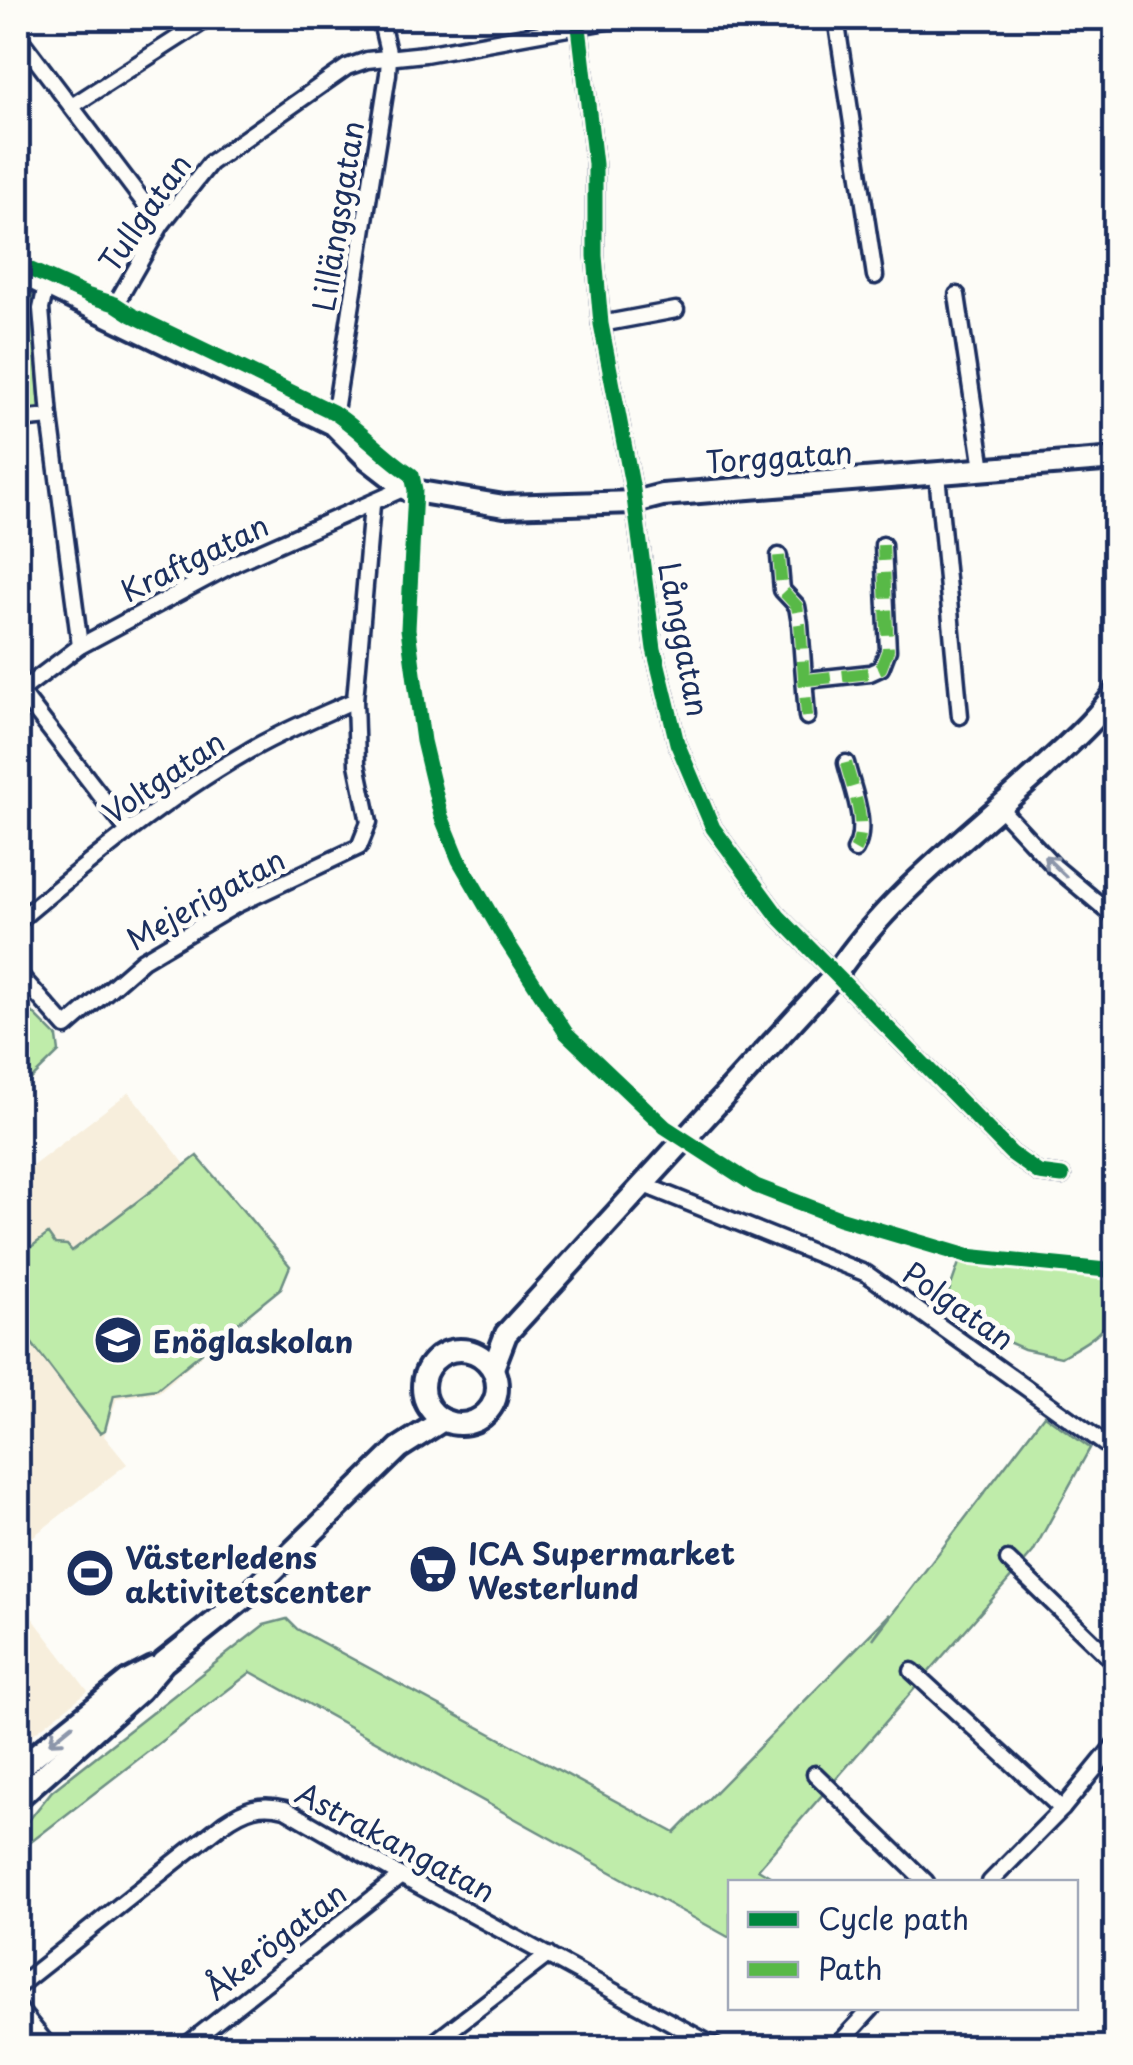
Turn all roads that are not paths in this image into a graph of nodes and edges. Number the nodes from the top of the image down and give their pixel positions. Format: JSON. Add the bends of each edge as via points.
{"nodes":[{"id":1,"x":209,"y":18,"type":"edge"},
{"id":2,"x":380,"y":18,"type":"edge"},
{"id":3,"x":622,"y":18,"type":"edge"},
{"id":4,"x":836,"y":18,"type":"edge"},
{"id":5,"x":579,"y":22,"type":"edge"},
{"id":6,"x":18,"y":36,"type":"edge"},
{"id":7,"x":389,"y":56,"type":"junction"},
{"id":8,"x":72,"y":106,"type":"junction"},
{"id":9,"x":162,"y":225,"type":"junction"},
{"id":10,"x":18,"y":272,"type":"edge"},
{"id":11,"x":875,"y":276,"type":"dead end"},
{"id":12,"x":46,"y":286,"type":"junction"},
{"id":13,"x":957,"y":295,"type":"dead end"},
{"id":14,"x":676,"y":310,"type":"dead end"},
{"id":15,"x":109,"y":316,"type":"junction"},
{"id":16,"x":601,"y":324,"type":"junction"},
{"id":17,"x":50,"y":416,"type":"junction"},
{"id":18,"x":18,"y":420,"type":"edge"},
{"id":19,"x":332,"y":424,"type":"junction"},
{"id":20,"x":1116,"y":459,"type":"edge"},
{"id":21,"x":983,"y":469,"type":"junction"},
{"id":22,"x":937,"y":474,"type":"junction"},
{"id":23,"x":404,"y":488,"type":"junction"},
{"id":24,"x":635,"y":502,"type":"junction"},
{"id":25,"x":372,"y":506,"type":"junction"},
{"id":26,"x":883,"y":545,"type":"dead end"},
{"id":27,"x":779,"y":556,"type":"dead end"},
{"id":28,"x":80,"y":646,"type":"junction"},
{"id":29,"x":806,"y":680,"type":"junction"},
{"id":30,"x":1116,"y":691,"type":"edge"},
{"id":31,"x":19,"y":692,"type":"edge"},
{"id":32,"x":355,"y":700,"type":"junction"},
{"id":33,"x":1116,"y":708,"type":"edge"},
{"id":34,"x":960,"y":716,"type":"dead end"},
{"id":35,"x":807,"y":718,"type":"dead end"},
{"id":36,"x":1088,"y":725,"type":"junction"},
{"id":37,"x":846,"y":762,"type":"dead end"},
{"id":38,"x":1000,"y":808,"type":"junction"},
{"id":39,"x":128,"y":831,"type":"junction"},
{"id":40,"x":856,"y":850,"type":"dead end"},
{"id":41,"x":1116,"y":918,"type":"edge"},
{"id":42,"x":18,"y":921,"type":"edge"},
{"id":43,"x":18,"y":973,"type":"edge"},
{"id":44,"x":836,"y":974,"type":"junction"},
{"id":45,"x":1062,"y":1176,"type":"dead end"},
{"id":46,"x":644,"y":1185,"type":"junction"},
{"id":47,"x":506,"y":1334,"type":"junction"},
{"id":48,"x":473,"y":1351,"type":"junction"},
{"id":49,"x":493,"y":1368,"type":"junction"},
{"id":50,"x":436,"y":1413,"type":"junction"},
{"id":51,"x":1116,"y":1452,"type":"edge"},
{"id":52,"x":1008,"y":1560,"type":"dead end"},
{"id":53,"x":164,"y":1662,"type":"junction"},
{"id":54,"x":1116,"y":1664,"type":"edge"},
{"id":55,"x":912,"y":1671,"type":"dead end"},
{"id":56,"x":1116,"y":1742,"type":"edge"},
{"id":57,"x":18,"y":1769,"type":"edge"},
{"id":58,"x":815,"y":1774,"type":"dead end"},
{"id":59,"x":18,"y":1798,"type":"edge"},
{"id":60,"x":1062,"y":1809,"type":"junction"},
{"id":61,"x":401,"y":1876,"type":"junction"},
{"id":62,"x":924,"y":1880,"type":"edge"},
{"id":63,"x":992,"y":1880,"type":"edge"},
{"id":64,"x":548,"y":1955,"type":"junction"},
{"id":65,"x":18,"y":1986,"type":"edge"},
{"id":66,"x":18,"y":2008,"type":"edge"},
{"id":67,"x":870,"y":2010,"type":"edge"},
{"id":68,"x":688,"y":2033,"type":"junction"},
{"id":69,"x":50,"y":2048,"type":"edge"},
{"id":70,"x":183,"y":2048,"type":"edge"},
{"id":71,"x":427,"y":2048,"type":"edge"},
{"id":72,"x":670,"y":2048,"type":"edge"},
{"id":73,"x":718,"y":2048,"type":"edge"},
{"id":74,"x":835,"y":2048,"type":"edge"}],
"edges":[{"from":1,"to":8,"type":"street"},
{"from":2,"to":7,"type":"street","name":"Lillängsgatan"},
{"from":3,"to":5,"type":"street","name":"Tullgatan"},
{"from":4,"to":11,"type":"street"},
{"from":5,"to":7,"type":"street","name":"Tullgatan"},
{"from":5,"to":16,"type":"street","name":"Långgatan","via":[[595,164]]},
{"from":6,"to":8,"type":"street"},
{"from":7,"to":9,"type":"street","name":"Tullgatan","via":[[346,68],[210,163]]},
{"from":7,"to":19,"type":"street","name":"Lillängsgatan"},
{"from":8,"to":9,"type":"street"},
{"from":9,"to":15,"type":"street","name":"Tullgatan"},
{"from":10,"to":12,"type":"main road"},
{"from":12,"to":15,"type":"main road"},
{"from":12,"to":17,"type":"street","via":[[40,309]]},
{"from":13,"to":21,"type":"street"},
{"from":14,"to":16,"type":"street"},
{"from":15,"to":19,"type":"main road"},
{"from":16,"to":24,"type":"street","name":"Långgatan"},
{"from":17,"to":18,"type":"street"},
{"from":17,"to":28,"type":"street"},
{"from":19,"to":23,"type":"main road"},
{"from":20,"to":21,"type":"main road","name":"Torggatan"},
{"from":21,"to":22,"type":"main road","name":"Torggatan"},
{"from":22,"to":24,"type":"main road","name":"Torggatan"},
{"from":22,"to":34,"type":"street"},
{"from":23,"to":24,"type":"main road","name":"Torggatan","via":[[504,506]]},
{"from":23,"to":25,"type":"street","name":"Kraftgatan"},
{"from":24,"to":44,"type":"street","name":"Långgatan","via":[[663,696],[696,790],[740,868]]},
{"from":25,"to":28,"type":"street","name":"Kraftgatan","via":[[237,562]]},
{"from":25,"to":32,"type":"street"},
{"from":26,"to":29,"type":"street","via":[[888,650],[881,668]]},
{"from":27,"to":29,"type":"street","via":[[782,590],[797,606]]},
{"from":28,"to":31,"type":"street","name":"Kraftgatan"},
{"from":29,"to":35,"type":"street"},
{"from":30,"to":36,"type":"main road"},
{"from":31,"to":39,"type":"street"},
{"from":32,"to":39,"type":"street","name":"Voltgatan","via":[[247,751]]},
{"from":32,"to":43,"type":"street","name":"Mejerigatan","via":[[357,764],[369,822],[360,847],[143,960],[66,1028]]},
{"from":33,"to":36,"type":"main road"},
{"from":36,"to":38,"type":"main road"},
{"from":37,"to":40,"type":"street","via":[[860,824]]},
{"from":41,"to":38,"type":"street","one_way":true},
{"from":38,"to":44,"type":"main road","via":[[907,889]]},
{"from":39,"to":42,"type":"street","name":"Voltgatan"},
{"from":44,"to":45,"type":"street","name":"Långgatan","via":[[1025,1166]]},
{"from":44,"to":46,"type":"main road"},
{"from":46,"to":47,"type":"main road"},
{"from":46,"to":51,"type":"street","name":"Polgatan","via":[[867,1274]]},
{"from":47,"to":48,"type":"main road"},
{"from":47,"to":49,"type":"main road"},
{"from":48,"to":49,"type":"main road"},
{"from":48,"to":50,"type":"main road","via":[[454,1350],[434,1361],[423,1385]]},
{"from":49,"to":50,"type":"main road","via":[[496,1399],[484,1416],[458,1424]]},
{"from":50,"to":53,"type":"main road","via":[[248,1595]]},
{"from":52,"to":54,"type":"street"},
{"from":53,"to":57,"type":"main road","one_way":true,"via":[[128,1681]]},
{"from":53,"to":59,"type":"main road"},
{"from":55,"to":60,"type":"street"},
{"from":56,"to":60,"type":"street"},
{"from":58,"to":62,"type":"street"},
{"from":60,"to":63,"type":"street"},
{"from":61,"to":64,"type":"street","name":"Astrakangatan"},
{"from":61,"to":65,"type":"street","name":"Astrakangatan","via":[[285,1809],[255,1806],[224,1823]]},
{"from":61,"to":70,"type":"street","name":"Åkerögatan"},
{"from":64,"to":68,"type":"street","name":"Astrakangatan"},
{"from":64,"to":71,"type":"street"},
{"from":66,"to":69,"type":"street"},
{"from":67,"to":74,"type":"street"},
{"from":68,"to":72,"type":"street"},
{"from":68,"to":73,"type":"street","name":"Astrakangatan"}]}
